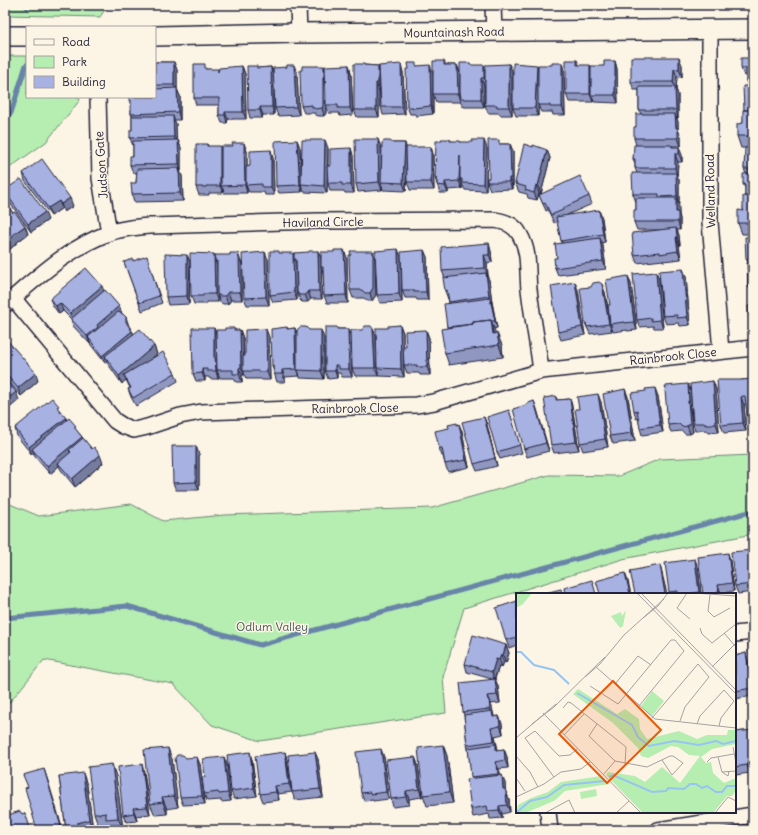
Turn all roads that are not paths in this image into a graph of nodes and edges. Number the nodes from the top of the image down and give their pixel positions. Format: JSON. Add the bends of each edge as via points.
{"nodes":[{"id":1,"x":298,"y":5,"type":"edge"},
{"id":2,"x":493,"y":5,"type":"edge"},
{"id":3,"x":753,"y":29,"type":"edge"},
{"id":4,"x":710,"y":30,"type":"junction"},
{"id":5,"x":494,"y":31,"type":"junction"},
{"id":6,"x":299,"y":33,"type":"junction"},
{"id":7,"x":5,"y":36,"type":"edge"},
{"id":8,"x":26,"y":36,"type":"edge"},
{"id":9,"x":156,"y":36,"type":"edge"},
{"id":10,"x":98,"y":98,"type":"edge"},
{"id":11,"x":109,"y":233,"type":"junction"},
{"id":12,"x":9,"y":301,"type":"edge"},
{"id":13,"x":753,"y":348,"type":"edge"},
{"id":14,"x":721,"y":351,"type":"junction"},
{"id":15,"x":541,"y":371,"type":"junction"},
{"id":16,"x":753,"y":632,"type":"edge"},
{"id":17,"x":736,"y":634,"type":"edge"},
{"id":18,"x":548,"y":813,"type":"edge"},
{"id":19,"x":753,"y":815,"type":"edge"},
{"id":20,"x":718,"y":826,"type":"edge"},
{"id":21,"x":550,"y":830,"type":"edge"},
{"id":22,"x":658,"y":830,"type":"edge"}],
"edges":[{"from":1,"to":6,"type":"street"},
{"from":2,"to":5,"type":"street"},
{"from":3,"to":4,"type":"street","name":"Mountainash Road"},
{"from":4,"to":5,"type":"street","name":"Mountainash Road"},
{"from":4,"to":14,"type":"street","name":"Welland Road","via":[[710,222]]},
{"from":5,"to":6,"type":"street","name":"Mountainash Road"},
{"from":6,"to":9,"type":"street","name":"Mountainash Road"},
{"from":7,"to":8,"type":"street"},
{"from":10,"to":11,"type":"street","name":"Judson Gate","via":[[100,178]]},
{"from":11,"to":12,"type":"street","name":"Haviland Circle","via":[[80,246],[56,262]]},
{"from":11,"to":15,"type":"street","name":"Haviland Circle","via":[[136,227],[173,225],[318,221],[505,222],[520,233],[527,251],[529,289]]},
{"from":12,"to":15,"type":"street","name":"Rainbrook Close","via":[[115,421],[134,430],[201,412],[416,405]]},
{"from":13,"to":14,"type":"street","name":"Rainbrook Close"},
{"from":14,"to":15,"type":"street","name":"Rainbrook Close"},
{"from":16,"to":17,"type":"street"},
{"from":18,"to":21,"type":"street"},
{"from":19,"to":20,"type":"street"},
{"from":20,"to":22,"type":"street"}]}
